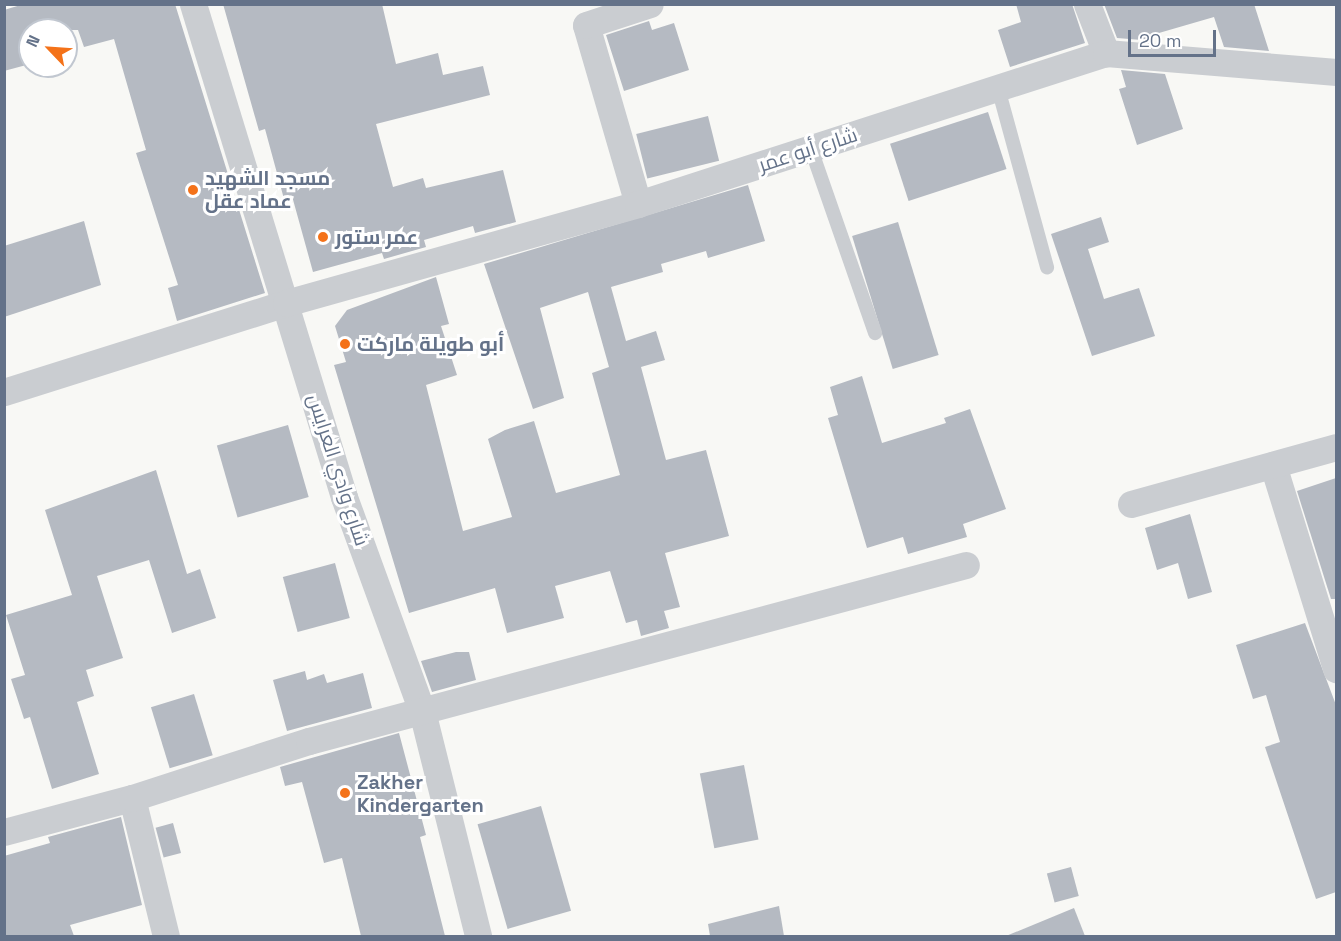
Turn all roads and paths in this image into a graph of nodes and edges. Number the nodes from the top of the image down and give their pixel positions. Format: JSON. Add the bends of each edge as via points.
{"nodes":[{"id":1,"x":193,"y":4,"type":"edge"},
{"id":2,"x":650,"y":4,"type":"edge"},
{"id":3,"x":1087,"y":4,"type":"edge"},
{"id":4,"x":1106,"y":53,"type":"junction"},
{"id":5,"x":1336,"y":72,"type":"edge"},
{"id":6,"x":998,"y":88,"type":"junction"},
{"id":7,"x":811,"y":149,"type":"junction"},
{"id":8,"x":638,"y":204,"type":"junction"},
{"id":9,"x":1047,"y":267,"type":"dead end"},
{"id":10,"x":286,"y":303,"type":"junction"},
{"id":11,"x":875,"y":333,"type":"dead end"},
{"id":12,"x":4,"y":392,"type":"edge"},
{"id":13,"x":1336,"y":447,"type":"edge"},
{"id":14,"x":1273,"y":465,"type":"junction"},
{"id":15,"x":1131,"y":504,"type":"dead end"},
{"id":16,"x":966,"y":565,"type":"dead end"},
{"id":17,"x":1336,"y":669,"type":"edge"},
{"id":18,"x":422,"y":711,"type":"junction"},
{"id":19,"x":132,"y":798,"type":"junction"},
{"id":20,"x":4,"y":832,"type":"edge"},
{"id":21,"x":166,"y":936,"type":"edge"},
{"id":22,"x":478,"y":936,"type":"edge"}],
"edges":[{"from":1,"to":10,"type":"street","name":"شارع وادي العرايس"},
{"from":2,"to":8,"type":"street","via":[[586,25]]},
{"from":3,"to":4,"type":"street"},
{"from":4,"to":5,"type":"street","name":"شارع أبو عمر"},
{"from":4,"to":6,"type":"street","name":"شارع أبو عمر"},
{"from":6,"to":7,"type":"street","name":"شارع أبو عمر"},
{"from":6,"to":9,"type":"lane"},
{"from":7,"to":8,"type":"street","name":"شارع أبو عمر"},
{"from":7,"to":11,"type":"lane"},
{"from":8,"to":10,"type":"street","name":"شارع أبو عمر"},
{"from":10,"to":12,"type":"street","name":"شارع أبو عمر"},
{"from":10,"to":18,"type":"street","name":"شارع وادي العرايس","via":[[344,497]]},
{"from":13,"to":14,"type":"street"},
{"from":14,"to":15,"type":"street"},
{"from":14,"to":17,"type":"street"},
{"from":16,"to":18,"type":"street"},
{"from":18,"to":19,"type":"street"},
{"from":18,"to":22,"type":"street","name":"شارع وادي العرايس"},
{"from":19,"to":20,"type":"street"},
{"from":19,"to":21,"type":"street"}]}
